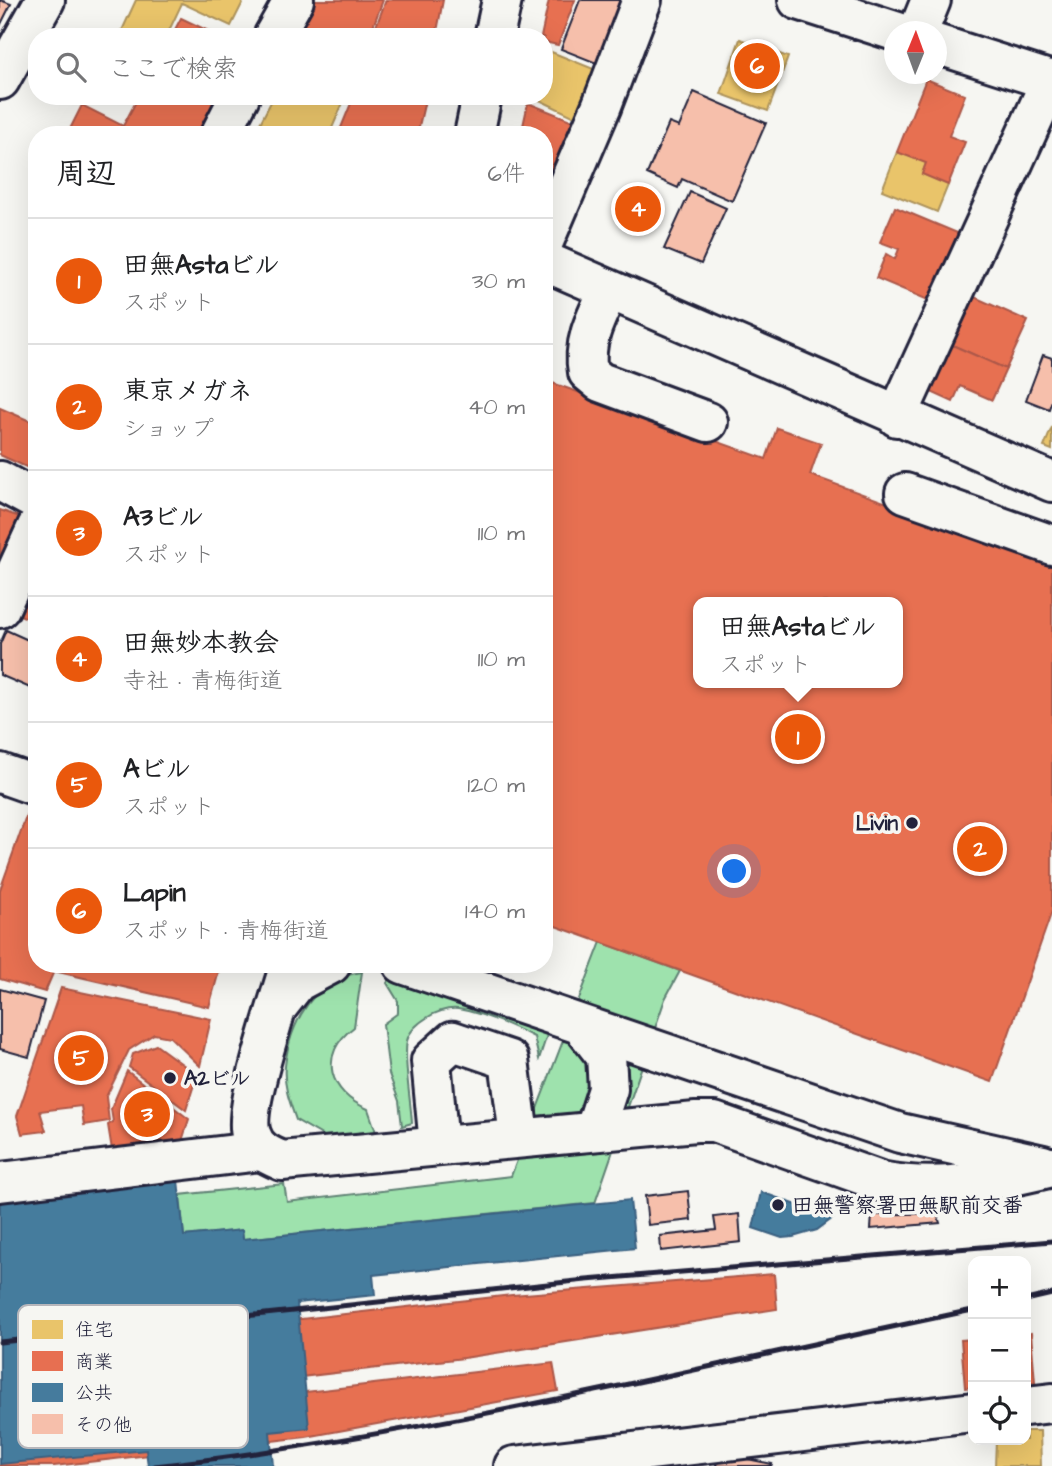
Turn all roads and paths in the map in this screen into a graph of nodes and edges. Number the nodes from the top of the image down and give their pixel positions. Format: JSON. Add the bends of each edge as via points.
{"nodes":[{"id":1,"x":46,"y":0,"type":"edge"},
{"id":2,"x":294,"y":0,"type":"edge"},
{"id":3,"x":502,"y":0,"type":"edge"},
{"id":4,"x":798,"y":0,"type":"edge"},
{"id":5,"x":931,"y":0,"type":"edge"},
{"id":6,"x":642,"y":11,"type":"edge"},
{"id":7,"x":922,"y":21,"type":"edge"},
{"id":8,"x":30,"y":28,"type":"edge"},
{"id":9,"x":278,"y":28,"type":"edge"},
{"id":10,"x":496,"y":28,"type":"edge"},
{"id":11,"x":884,"y":28,"type":"edge"},
{"id":12,"x":28,"y":31,"type":"edge"},
{"id":13,"x":947,"y":47,"type":"edge"},
{"id":14,"x":0,"y":80,"type":"edge"},
{"id":15,"x":1051,"y":80,"type":"edge"},
{"id":16,"x":235,"y":105,"type":"edge"},
{"id":17,"x":480,"y":105,"type":"edge"},
{"id":18,"x":225,"y":126,"type":"edge"},
{"id":19,"x":476,"y":126,"type":"edge"},
{"id":20,"x":553,"y":220,"type":"edge"},
{"id":21,"x":553,"y":265,"type":"edge"},
{"id":22,"x":609,"y":290,"type":"junction"},
{"id":23,"x":897,"y":416,"type":"junction"},
{"id":24,"x":708,"y":422,"type":"dead end"},
{"id":25,"x":0,"y":481,"type":"edge"},
{"id":26,"x":1052,"y":482,"type":"edge"},
{"id":27,"x":905,"y":493,"type":"dead end"},
{"id":28,"x":28,"y":496,"type":"edge"},
{"id":29,"x":1052,"y":545,"type":"edge"},
{"id":30,"x":28,"y":547,"type":"edge"},
{"id":31,"x":0,"y":608,"type":"edge"},
{"id":32,"x":0,"y":773,"type":"edge"},
{"id":33,"x":28,"y":783,"type":"edge"},
{"id":34,"x":287,"y":973,"type":"edge"},
{"id":35,"x":314,"y":973,"type":"edge"},
{"id":36,"x":428,"y":973,"type":"edge"},
{"id":37,"x":278,"y":1007,"type":"junction"},
{"id":38,"x":584,"y":1028,"type":"junction"},
{"id":39,"x":595,"y":1129,"type":"junction"},
{"id":40,"x":519,"y":1136,"type":"junction"},
{"id":41,"x":439,"y":1145,"type":"junction"},
{"id":42,"x":261,"y":1152,"type":"junction"},
{"id":43,"x":1052,"y":1167,"type":"edge"},
{"id":44,"x":0,"y":1182,"type":"edge"},
{"id":45,"x":1052,"y":1404,"type":"edge"},
{"id":46,"x":1031,"y":1406,"type":"edge"},
{"id":47,"x":968,"y":1413,"type":"edge"},
{"id":48,"x":707,"y":1454,"type":"edge"},
{"id":49,"x":514,"y":1466,"type":"edge"}],
"edges":[{"from":1,"to":8,"type":"street"},
{"from":2,"to":9,"type":"street"},
{"from":3,"to":10,"type":"street"},
{"from":4,"to":11,"type":"street"},
{"from":5,"to":7,"type":"street"},
{"from":6,"to":20,"type":"street"},
{"from":12,"to":14,"type":"street"},
{"from":13,"to":15,"type":"street"},
{"from":15,"to":23,"type":"street"},
{"from":16,"to":18,"type":"street"},
{"from":17,"to":19,"type":"street"},
{"from":21,"to":22,"type":"street"},
{"from":22,"to":23,"type":"street"},
{"from":22,"to":24,"type":"street","via":[[584,356],[588,372],[600,382]]},
{"from":23,"to":26,"type":"street"},
{"from":25,"to":28,"type":"street"},
{"from":27,"to":29,"type":"street"},
{"from":30,"to":31,"type":"street"},
{"from":32,"to":33,"type":"street"},
{"from":34,"to":37,"type":"street"},
{"from":35,"to":37,"type":"street","via":[[297,982]]},
{"from":36,"to":38,"type":"street"},
{"from":37,"to":42,"type":"street","via":[[251,1107],[250,1133]]},
{"from":38,"to":39,"type":"street","via":[[606,1056],[608,1089]]},
{"from":38,"to":43,"type":"street","via":[[900,1133]]},
{"from":39,"to":40,"type":"street"},
{"from":39,"to":43,"type":"street","via":[[714,1122],[880,1181],[912,1186],[980,1184]]},
{"from":40,"to":41,"type":"street"},
{"from":40,"to":41,"type":"street","via":[[509,1060],[453,1041],[431,1061]]},
{"from":41,"to":42,"type":"street","via":[[282,1161]]},
{"from":42,"to":44,"type":"street"},
{"from":45,"to":46,"type":"street"},
{"from":47,"to":48,"type":"street"},
{"from":48,"to":49,"type":"street"}]}
